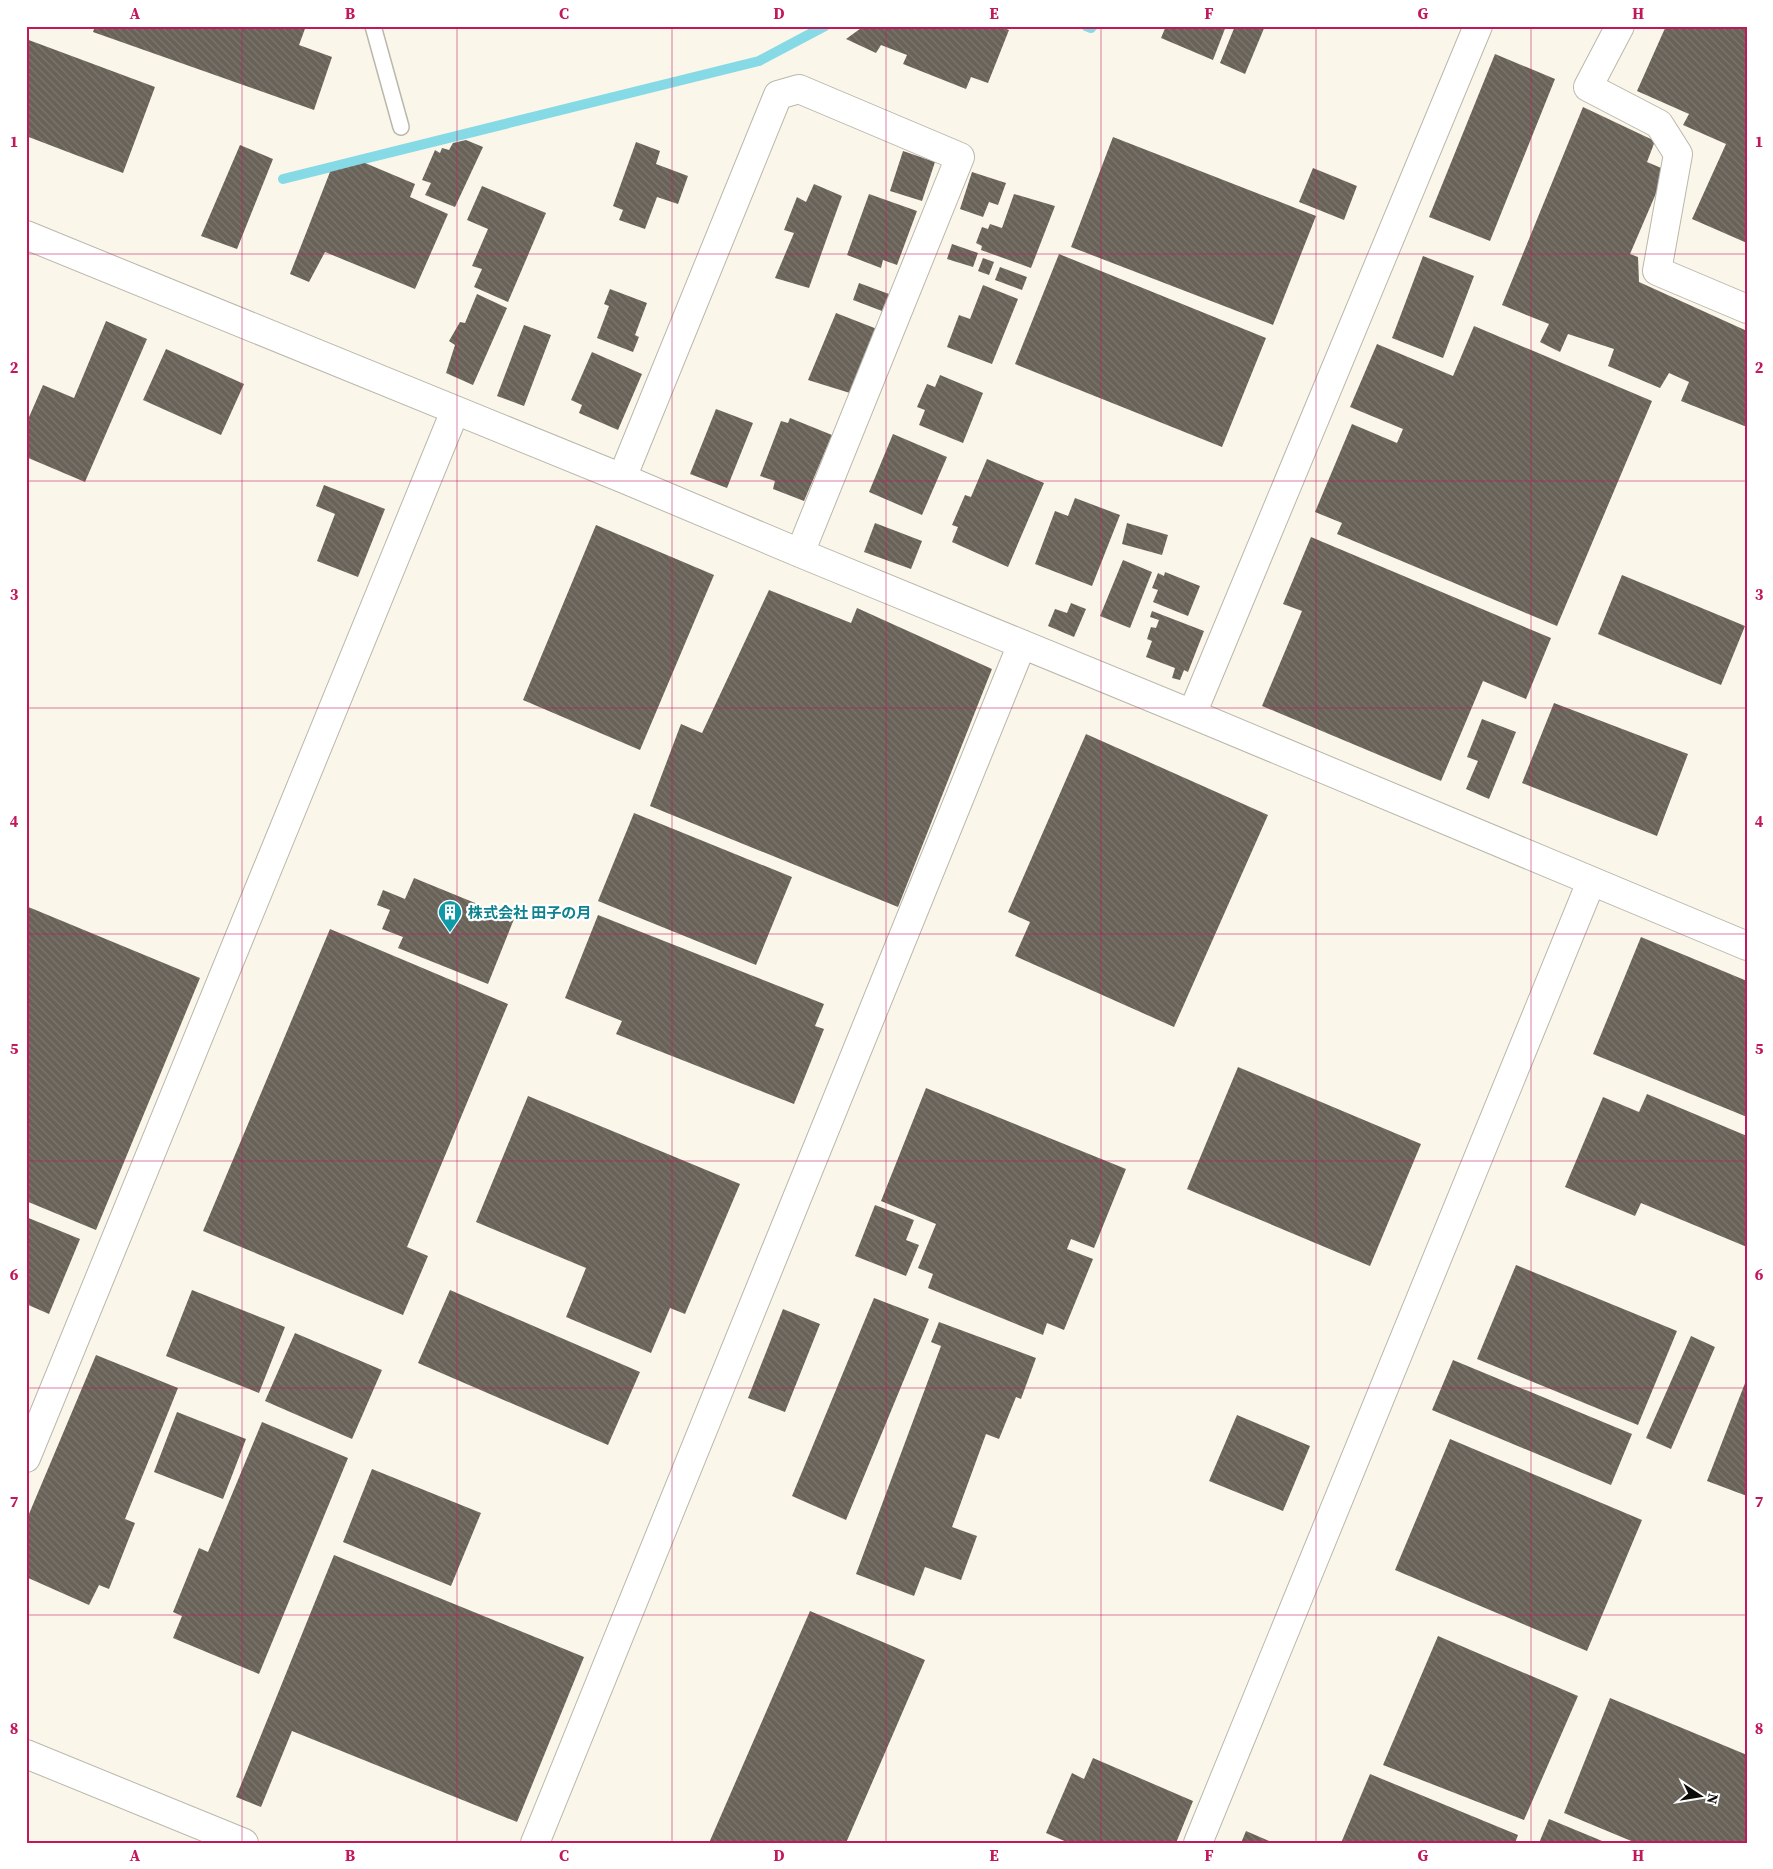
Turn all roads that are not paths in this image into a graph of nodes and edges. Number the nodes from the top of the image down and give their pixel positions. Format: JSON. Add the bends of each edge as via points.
{"nodes":[{"id":1,"x":373,"y":26,"type":"edge"},
{"id":2,"x":1478,"y":26,"type":"edge"},
{"id":3,"x":1620,"y":26,"type":"edge"},
{"id":4,"x":401,"y":127,"type":"dead end"},
{"id":5,"x":26,"y":236,"type":"edge"},
{"id":6,"x":1747,"y":308,"type":"edge"},
{"id":7,"x":455,"y":411,"type":"junction"},
{"id":8,"x":622,"y":478,"type":"junction"},
{"id":9,"x":800,"y":553,"type":"junction"},
{"id":10,"x":1022,"y":644,"type":"junction"},
{"id":11,"x":1192,"y":714,"type":"junction"},
{"id":12,"x":1591,"y":882,"type":"junction"},
{"id":13,"x":1747,"y":946,"type":"edge"},
{"id":14,"x":26,"y":1458,"type":"edge"},
{"id":15,"x":26,"y":1754,"type":"edge"},
{"id":16,"x":244,"y":1843,"type":"edge"},
{"id":17,"x":535,"y":1843,"type":"edge"},
{"id":18,"x":1198,"y":1843,"type":"edge"}],
"edges":[{"from":1,"to":4,"type":"lane"},
{"from":2,"to":11,"type":"street"},
{"from":3,"to":6,"type":"street","via":[[1588,87],[1659,124],[1678,154],[1658,271]]},
{"from":5,"to":7,"type":"street"},
{"from":7,"to":8,"type":"street"},
{"from":7,"to":14,"type":"street"},
{"from":8,"to":9,"type":"street"},
{"from":8,"to":9,"type":"street","via":[[778,95],[799,89],[960,157]]},
{"from":9,"to":10,"type":"street"},
{"from":10,"to":11,"type":"street"},
{"from":10,"to":17,"type":"street"},
{"from":11,"to":12,"type":"street"},
{"from":12,"to":13,"type":"street"},
{"from":12,"to":18,"type":"street"},
{"from":15,"to":16,"type":"street"}]}
